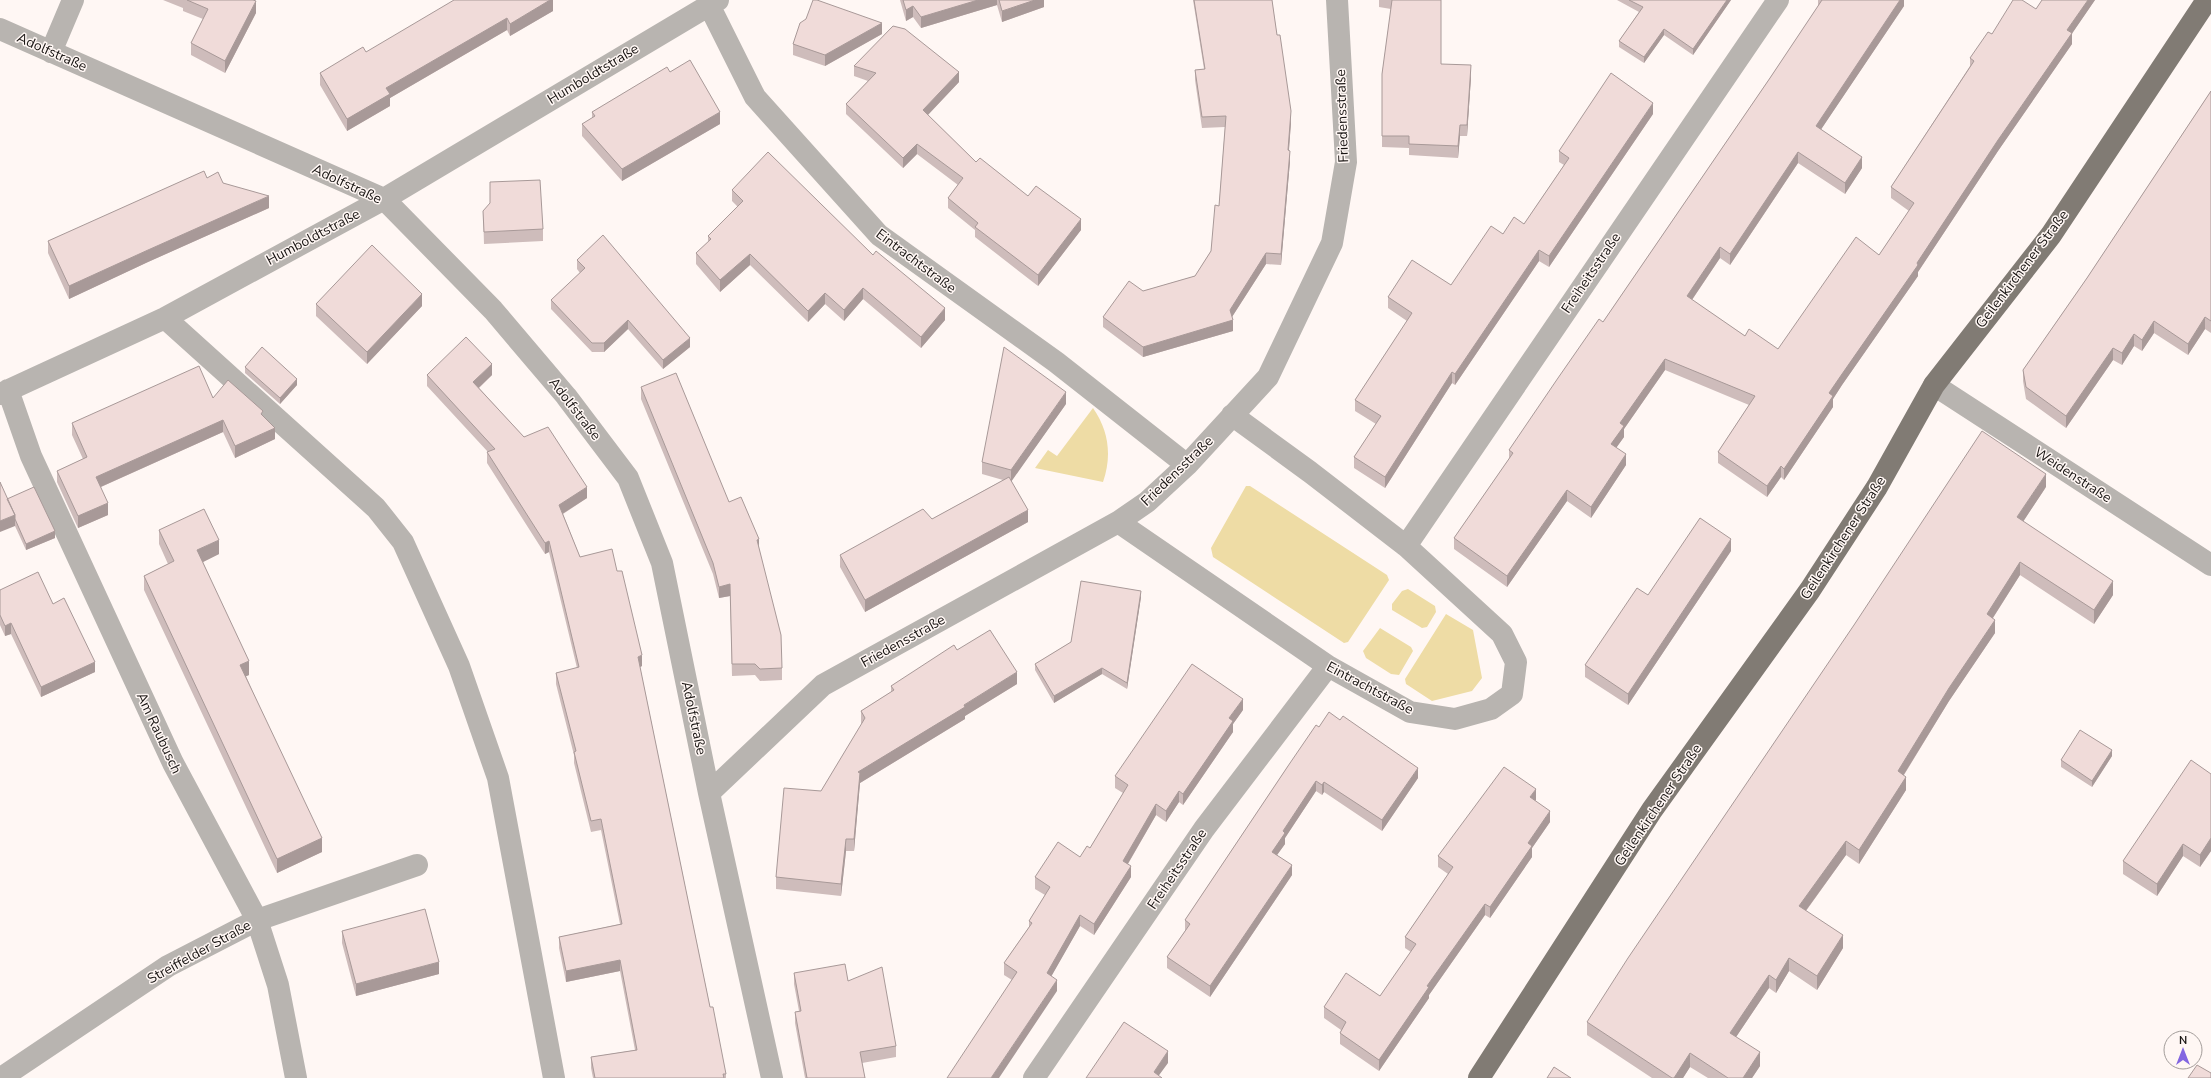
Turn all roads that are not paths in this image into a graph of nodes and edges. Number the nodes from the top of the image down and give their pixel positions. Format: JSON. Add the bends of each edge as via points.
{"nodes":[{"id":1,"x":73,"y":0,"type":"edge"},
{"id":2,"x":1337,"y":0,"type":"edge"},
{"id":3,"x":1778,"y":0,"type":"edge"},
{"id":4,"x":2207,"y":0,"type":"edge"},
{"id":5,"x":712,"y":2,"type":"edge"},
{"id":6,"x":0,"y":29,"type":"edge"},
{"id":7,"x":50,"y":52,"type":"junction"},
{"id":8,"x":384,"y":199,"type":"junction"},
{"id":9,"x":165,"y":318,"type":"junction"},
{"id":10,"x":1934,"y":385,"type":"junction"},
{"id":11,"x":4,"y":392,"type":"edge"},
{"id":12,"x":1232,"y":415,"type":"junction"},
{"id":13,"x":1187,"y":465,"type":"junction"},
{"id":14,"x":1118,"y":522,"type":"junction"},
{"id":15,"x":1406,"y":546,"type":"junction"},
{"id":16,"x":2211,"y":565,"type":"edge"},
{"id":17,"x":1328,"y":666,"type":"junction"},
{"id":18,"x":709,"y":793,"type":"junction"},
{"id":19,"x":417,"y":865,"type":"dead end"},
{"id":20,"x":257,"y":920,"type":"junction"},
{"id":21,"x":1,"y":1078,"type":"edge"},
{"id":22,"x":296,"y":1078,"type":"edge"},
{"id":23,"x":554,"y":1078,"type":"edge"},
{"id":24,"x":772,"y":1078,"type":"edge"},
{"id":25,"x":1034,"y":1078,"type":"edge"},
{"id":26,"x":1479,"y":1078,"type":"edge"}],
"edges":[{"from":1,"to":7,"type":"street"},
{"from":2,"to":12,"type":"street","name":"Friedensstraße","via":[[1346,162],[1332,243],[1268,377]]},
{"from":3,"to":15,"type":"street","name":"Freiheitsstraße"},
{"from":4,"to":10,"type":"main road","name":"Geilenkirchener Straße","via":[[2051,236]]},
{"from":5,"to":8,"type":"street","name":"Humboldtstraße"},
{"from":5,"to":13,"type":"street","name":"Eintrachtstraße","via":[[755,97],[879,235],[1056,362]]},
{"from":6,"to":7,"type":"street","name":"Adolfstraße"},
{"from":7,"to":8,"type":"street","name":"Adolfstraße"},
{"from":8,"to":9,"type":"street","name":"Humboldtstraße"},
{"from":8,"to":18,"type":"street","name":"Adolfstraße","via":[[493,310],[566,396],[628,478],[662,563]]},
{"from":9,"to":11,"type":"street","name":"Humboldtstraße"},
{"from":9,"to":23,"type":"street","via":[[376,508],[403,542],[459,666],[498,778]]},
{"from":10,"to":16,"type":"street","name":"Weidenstraße"},
{"from":10,"to":26,"type":"main road","name":"Geilenkirchener Straße","via":[[1877,487],[1810,590],[1652,810]]},
{"from":11,"to":20,"type":"street","name":"Am Raubusch","via":[[172,763]]},
{"from":12,"to":13,"type":"street","name":"Friedensstraße"},
{"from":12,"to":15,"type":"street","name":"Eintrachtstraße"},
{"from":13,"to":14,"type":"street","name":"Friedensstraße","via":[[1148,502]]},
{"from":14,"to":17,"type":"street","name":"Eintrachtstraße"},
{"from":14,"to":18,"type":"street","name":"Friedensstraße","via":[[823,685]]},
{"from":15,"to":17,"type":"street","name":"Eintrachtstraße","via":[[1502,634],[1516,662],[1512,694],[1491,709],[1455,719],[1410,712]]},
{"from":17,"to":25,"type":"street","name":"Freiheitsstraße","via":[[1204,829]]},
{"from":18,"to":24,"type":"street","name":"Adolfstraße"},
{"from":19,"to":20,"type":"street","name":"Streiffelder Straße"},
{"from":20,"to":21,"type":"street","name":"Streiffelder Straße","via":[[168,966]]},
{"from":20,"to":22,"type":"street","name":"Am Raubusch","via":[[278,985]]}]}
